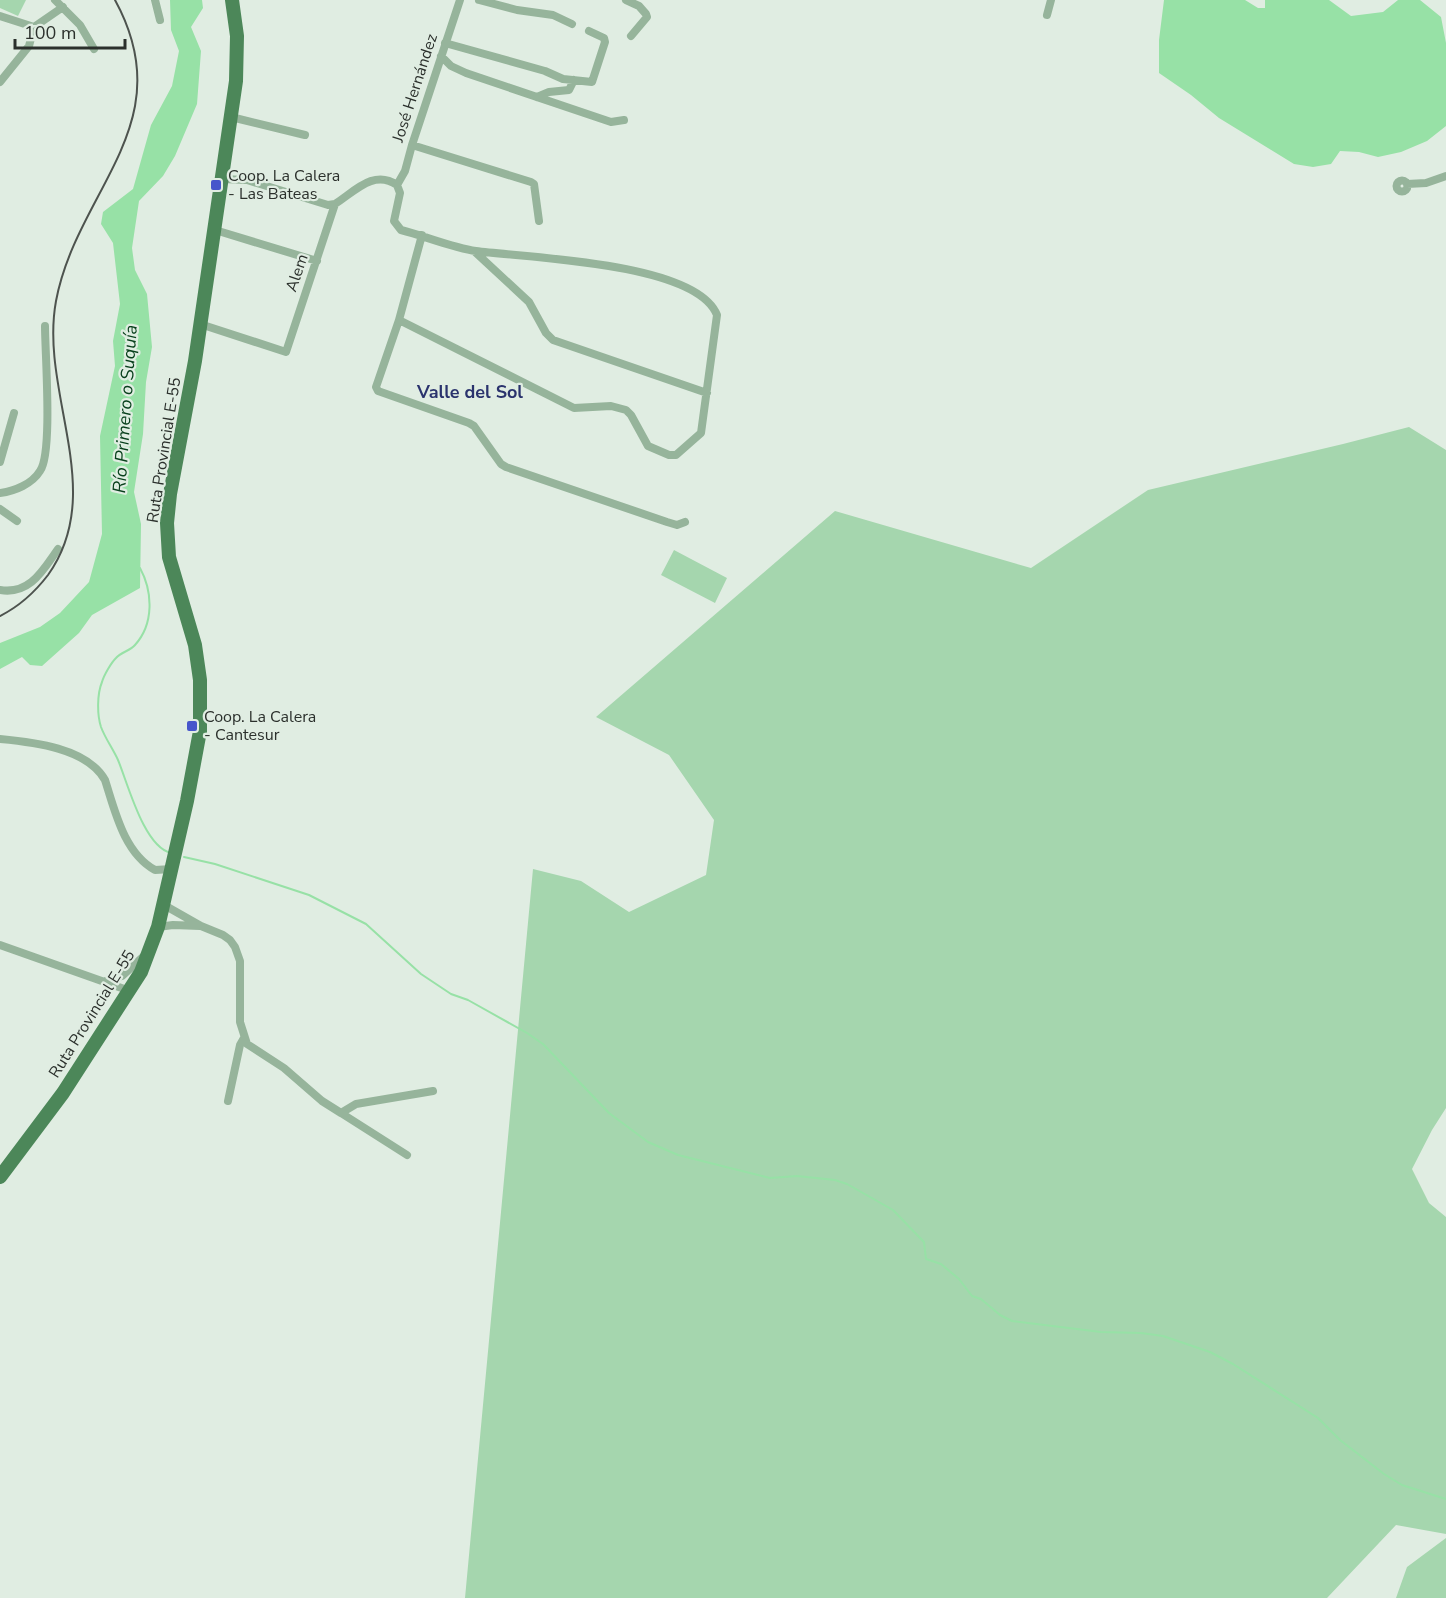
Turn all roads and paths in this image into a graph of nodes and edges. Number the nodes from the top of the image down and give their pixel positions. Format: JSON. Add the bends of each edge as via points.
{"nodes":[{"id":1,"x":55,"y":0,"type":"edge"},
{"id":2,"x":155,"y":0,"type":"edge"},
{"id":3,"x":232,"y":0,"type":"edge"},
{"id":4,"x":460,"y":0,"type":"edge"},
{"id":5,"x":479,"y":0,"type":"edge"},
{"id":6,"x":626,"y":0,"type":"edge"},
{"id":7,"x":1051,"y":0,"type":"edge"},
{"id":8,"x":63,"y":7,"type":"junction"},
{"id":9,"x":1047,"y":15,"type":"dead end"},
{"id":10,"x":0,"y":16,"type":"edge"},
{"id":11,"x":160,"y":20,"type":"dead end"},
{"id":12,"x":572,"y":24,"type":"dead end"},
{"id":13,"x":34,"y":27,"type":"junction"},
{"id":14,"x":589,"y":31,"type":"dead end"},
{"id":15,"x":631,"y":36,"type":"dead end"},
{"id":16,"x":446,"y":43,"type":"junction"},
{"id":17,"x":94,"y":49,"type":"dead end"},
{"id":18,"x":441,"y":56,"type":"junction"},
{"id":19,"x":574,"y":80,"type":"junction"},
{"id":20,"x":0,"y":82,"type":"edge"},
{"id":21,"x":537,"y":97,"type":"junction"},
{"id":22,"x":231,"y":117,"type":"junction"},
{"id":23,"x":624,"y":120,"type":"dead end"},
{"id":24,"x":306,"y":135,"type":"dead end"},
{"id":25,"x":412,"y":144,"type":"junction"},
{"id":26,"x":1446,"y":176,"type":"edge"},
{"id":27,"x":222,"y":179,"type":"junction"},
{"id":28,"x":1407,"y":184,"type":"dead end"},
{"id":29,"x":397,"y":185,"type":"junction"},
{"id":30,"x":335,"y":204,"type":"junction"},
{"id":31,"x":540,"y":221,"type":"dead end"},
{"id":32,"x":215,"y":230,"type":"junction"},
{"id":33,"x":422,"y":235,"type":"junction"},
{"id":34,"x":474,"y":251,"type":"junction"},
{"id":35,"x":317,"y":261,"type":"junction"},
{"id":36,"x":399,"y":320,"type":"junction"},
{"id":37,"x":201,"y":324,"type":"junction"},
{"id":38,"x":45,"y":326,"type":"dead end"},
{"id":39,"x":707,"y":393,"type":"junction"},
{"id":40,"x":14,"y":413,"type":"dead end"},
{"id":41,"x":0,"y":462,"type":"edge"},
{"id":42,"x":0,"y":494,"type":"edge"},
{"id":43,"x":0,"y":509,"type":"edge"},
{"id":44,"x":17,"y":521,"type":"dead end"},
{"id":45,"x":685,"y":522,"type":"dead end"},
{"id":46,"x":58,"y":549,"type":"dead end"},
{"id":47,"x":0,"y":590,"type":"edge"},
{"id":48,"x":0,"y":739,"type":"edge"},
{"id":49,"x":172,"y":869,"type":"junction"},
{"id":50,"x":164,"y":905,"type":"junction"},
{"id":51,"x":201,"y":926,"type":"junction"},
{"id":52,"x":158,"y":927,"type":"junction"},
{"id":53,"x":0,"y":945,"type":"edge"},
{"id":54,"x":151,"y":950,"type":"junction"},
{"id":55,"x":103,"y":982,"type":"junction"},
{"id":56,"x":130,"y":991,"type":"junction"},
{"id":57,"x":244,"y":1038,"type":"junction"},
{"id":58,"x":433,"y":1091,"type":"dead end"},
{"id":59,"x":228,"y":1101,"type":"dead end"},
{"id":60,"x":341,"y":1113,"type":"junction"},
{"id":61,"x":407,"y":1155,"type":"dead end"},
{"id":62,"x":0,"y":1177,"type":"edge"}],
"edges":[{"from":1,"to":8,"type":"street"},
{"from":2,"to":11,"type":"street"},
{"from":3,"to":22,"type":"main road","name":"Ruta Provincial E-55","via":[[238,49]]},
{"from":4,"to":16,"type":"street","name":"José Hernández"},
{"from":5,"to":12,"type":"street","via":[[553,15]]},
{"from":6,"to":15,"type":"street","via":[[639,6],[647,17]]},
{"from":7,"to":9,"type":"street"},
{"from":8,"to":13,"type":"street"},
{"from":8,"to":17,"type":"street"},
{"from":10,"to":13,"type":"street"},
{"from":13,"to":20,"type":"street","via":[[29,45]]},
{"from":14,"to":19,"type":"street","via":[[605,42],[594,80]]},
{"from":16,"to":18,"type":"street","name":"José Hernández"},
{"from":16,"to":19,"type":"street"},
{"from":18,"to":21,"type":"street","via":[[458,70]]},
{"from":18,"to":25,"type":"street","name":"José Hernández"},
{"from":19,"to":21,"type":"street","via":[[569,90]]},
{"from":21,"to":23,"type":"street","via":[[611,122]]},
{"from":22,"to":24,"type":"street"},
{"from":22,"to":27,"type":"main road","name":"Ruta Provincial E-55"},
{"from":25,"to":29,"type":"street","name":"José Hernández"},
{"from":25,"to":31,"type":"street","via":[[531,182]]},
{"from":26,"to":28,"type":"street"},
{"from":27,"to":30,"type":"street","via":[[247,180],[322,204]]},
{"from":27,"to":32,"type":"main road","name":"Ruta Provincial E-55"},
{"from":29,"to":30,"type":"street","via":[[374,179]]},
{"from":29,"to":33,"type":"street","name":"José Hernández","via":[[400,193],[394,221],[401,230]]},
{"from":30,"to":35,"type":"street","name":"Alem"},
{"from":32,"to":35,"type":"street"},
{"from":32,"to":37,"type":"main road","name":"Ruta Provincial E-55"},
{"from":33,"to":34,"type":"street","name":"José Hernández"},
{"from":33,"to":36,"type":"street"},
{"from":34,"to":39,"type":"street","via":[[529,302],[553,340]]},
{"from":34,"to":39,"type":"street","via":[[548,257],[649,274],[670,279],[702,297],[717,315]]},
{"from":35,"to":37,"type":"street","name":"Alem","via":[[286,352]]},
{"from":36,"to":39,"type":"street","via":[[574,408],[611,406],[626,410],[648,446],[669,455],[676,455],[701,433]]},
{"from":36,"to":45,"type":"street","via":[[376,387],[378,392],[469,423],[501,464],[667,522]]},
{"from":37,"to":49,"type":"main road","name":"Ruta Provincial E-55","via":[[167,523],[169,557],[195,645],[201,696],[197,749]]},
{"from":38,"to":42,"type":"street","via":[[45,461],[32,480]]},
{"from":40,"to":41,"type":"street"},
{"from":43,"to":44,"type":"street"},
{"from":46,"to":47,"type":"street","via":[[28,586],[13,592]]},
{"from":48,"to":49,"type":"street","via":[[44,745],[90,763],[105,780],[122,830],[142,860],[155,870]]},
{"from":49,"to":50,"type":"main road","name":"Ruta Provincial E-55"},
{"from":50,"to":51,"type":"street"},
{"from":50,"to":52,"type":"main road","name":"Ruta Provincial E-55"},
{"from":51,"to":52,"type":"street"},
{"from":51,"to":57,"type":"street","via":[[230,940],[238,953]]},
{"from":52,"to":54,"type":"main road","name":"Ruta Provincial E-55"},
{"from":53,"to":55,"type":"street"},
{"from":54,"to":55,"type":"street","via":[[122,976]]},
{"from":54,"to":56,"type":"main road","name":"Ruta Provincial E-55"},
{"from":55,"to":56,"type":"street"},
{"from":56,"to":62,"type":"main road","name":"Ruta Provincial E-55","via":[[63,1093]]},
{"from":57,"to":59,"type":"street"},
{"from":57,"to":60,"type":"street"},
{"from":58,"to":60,"type":"street","via":[[356,1104]]},
{"from":60,"to":61,"type":"street"}]}
